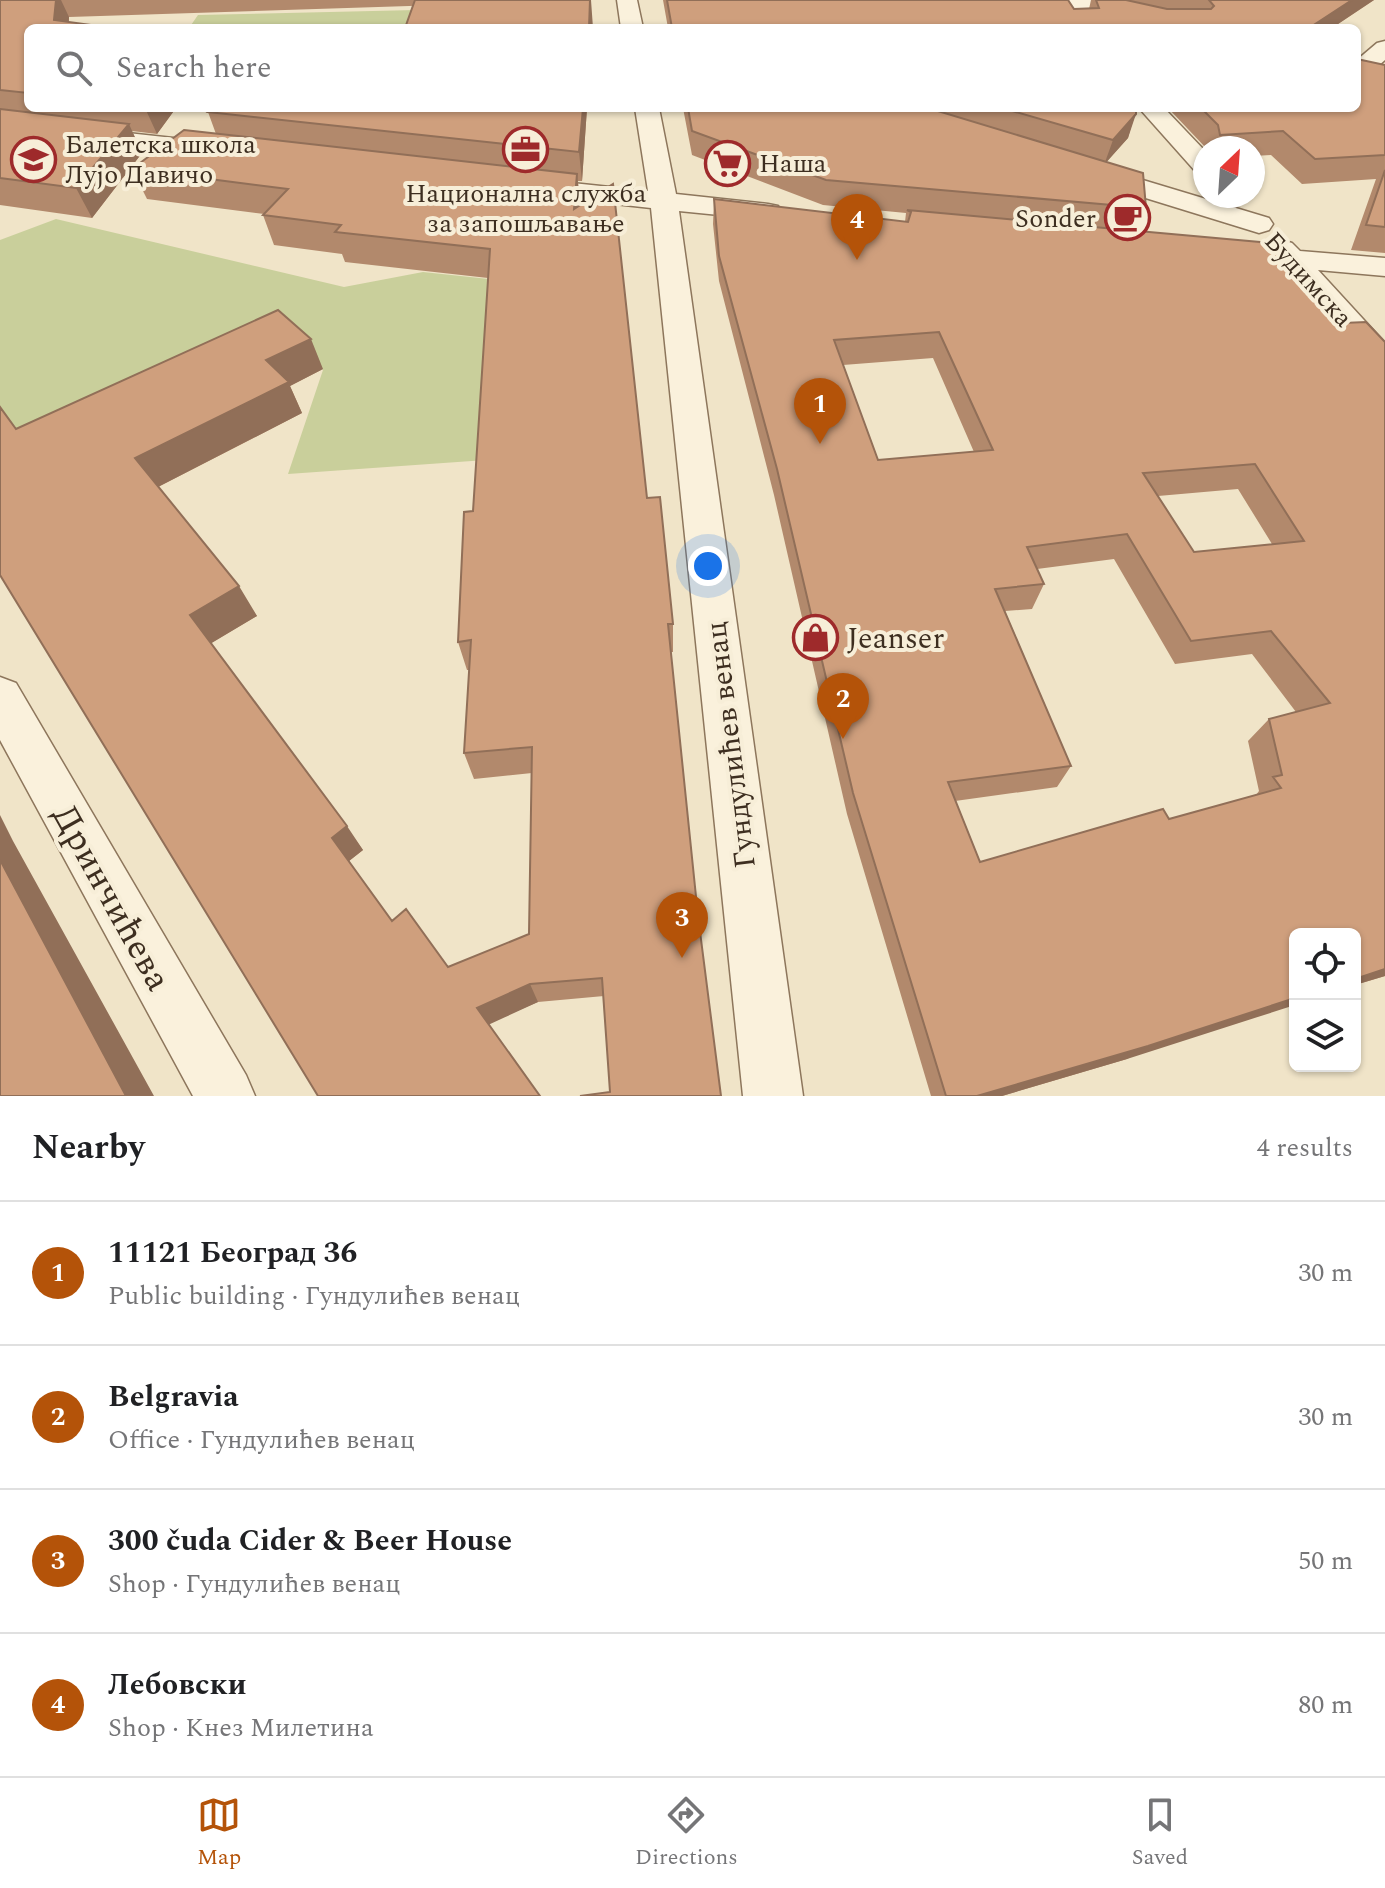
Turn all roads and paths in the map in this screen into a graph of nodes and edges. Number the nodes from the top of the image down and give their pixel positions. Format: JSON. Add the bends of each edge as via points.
{"nodes":[{"id":1,"x":627,"y":0,"type":"edge"},
{"id":2,"x":1078,"y":6,"type":"edge"},
{"id":3,"x":631,"y":24,"type":"edge"},
{"id":4,"x":1170,"y":24,"type":"edge"},
{"id":5,"x":1385,"y":48,"type":"edge"},
{"id":6,"x":1368,"y":68,"type":"edge"},
{"id":7,"x":648,"y":112,"type":"edge"},
{"id":8,"x":1155,"y":112,"type":"edge"},
{"id":9,"x":0,"y":126,"type":"edge"},
{"id":10,"x":1193,"y":153,"type":"edge"},
{"id":11,"x":251,"y":155,"type":"edge"},
{"id":12,"x":1064,"y":164,"type":"edge"},
{"id":13,"x":502,"y":184,"type":"edge"},
{"id":14,"x":664,"y":202,"type":"junction"},
{"id":15,"x":1244,"y":208,"type":"edge"},
{"id":16,"x":791,"y":214,"type":"edge"},
{"id":17,"x":1259,"y":224,"type":"junction"},
{"id":18,"x":1210,"y":251,"type":"edge"},
{"id":19,"x":1291,"y":259,"type":"junction"},
{"id":20,"x":1385,"y":267,"type":"edge"},
{"id":21,"x":1385,"y":363,"type":"edge"},
{"id":22,"x":0,"y":697,"type":"edge"},
{"id":23,"x":225,"y":1096,"type":"edge"},
{"id":24,"x":773,"y":1096,"type":"edge"}],
"edges":[{"from":1,"to":3,"type":"street"},
{"from":2,"to":4,"type":"street"},
{"from":5,"to":6,"type":"street"},
{"from":7,"to":14,"type":"street","name":"Гундулићев венац"},
{"from":8,"to":10,"type":"street"},
{"from":9,"to":11,"type":"street"},
{"from":12,"to":17,"type":"street"},
{"from":13,"to":14,"type":"street"},
{"from":14,"to":16,"type":"street"},
{"from":14,"to":24,"type":"street","name":"Гундулићев венац"},
{"from":15,"to":17,"type":"street","name":"Будимска"},
{"from":17,"to":19,"type":"street","name":"Будимска"},
{"from":18,"to":19,"type":"street"},
{"from":19,"to":20,"type":"street"},
{"from":19,"to":21,"type":"street","name":"Будимска"},
{"from":22,"to":23,"type":"street","name":"Дринчићева"}]}
